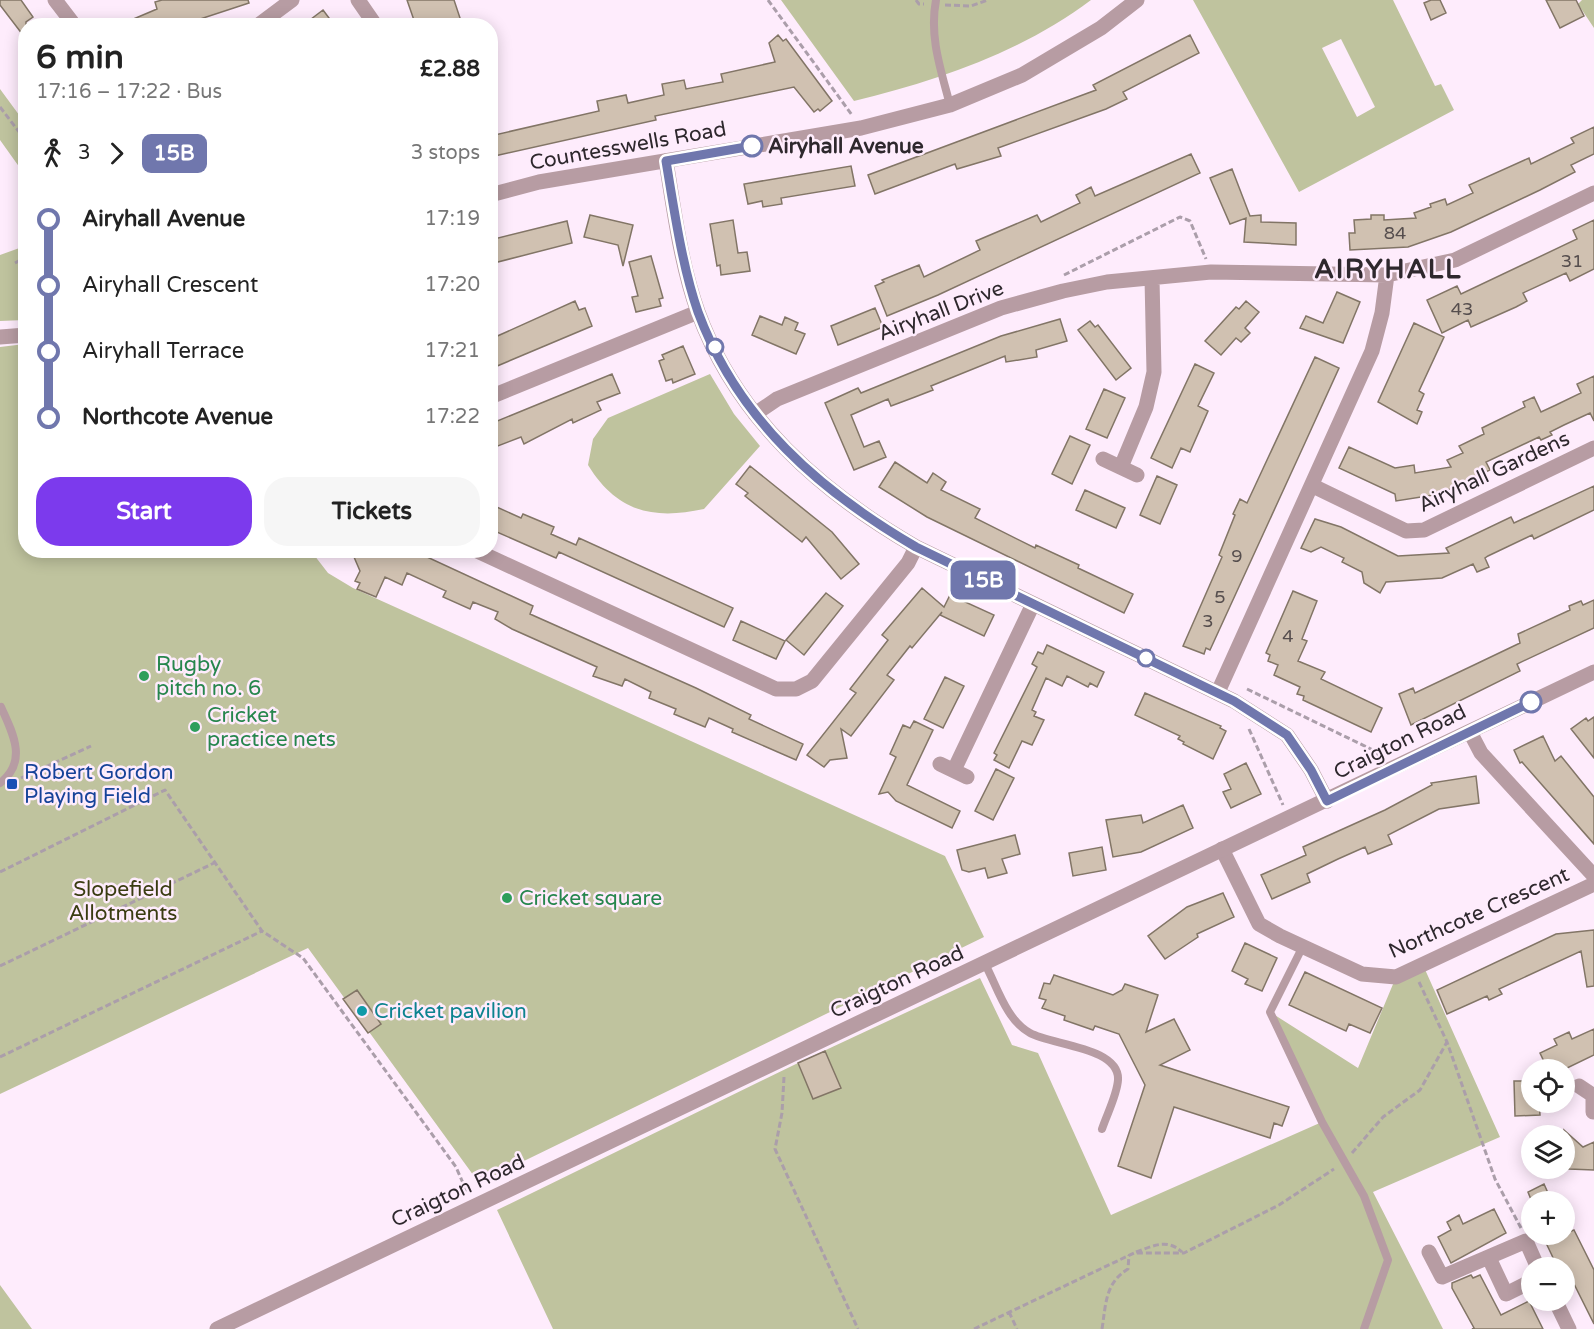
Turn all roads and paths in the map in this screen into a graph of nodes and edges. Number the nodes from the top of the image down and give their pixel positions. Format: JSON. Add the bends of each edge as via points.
{"nodes":[{"id":1,"x":56,"y":0,"type":"edge"},
{"id":2,"x":292,"y":0,"type":"edge"},
{"id":3,"x":358,"y":0,"type":"edge"},
{"id":4,"x":768,"y":0,"type":"edge"},
{"id":5,"x":988,"y":0,"type":"edge"},
{"id":6,"x":1137,"y":0,"type":"edge"},
{"id":7,"x":917,"y":1,"type":"edge"},
{"id":8,"x":936,"y":2,"type":"edge"},
{"id":9,"x":69,"y":18,"type":"edge"},
{"id":10,"x":268,"y":18,"type":"edge"},
{"id":11,"x":370,"y":18,"type":"edge"},
{"id":12,"x":950,"y":105,"type":"junction"},
{"id":13,"x":0,"y":107,"type":"edge"},
{"id":14,"x":861,"y":128,"type":"junction"},
{"id":15,"x":18,"y":131,"type":"edge"},
{"id":16,"x":666,"y":161,"type":"junction"},
{"id":17,"x":498,"y":193,"type":"edge"},
{"id":18,"x":1594,"y":193,"type":"edge"},
{"id":19,"x":18,"y":261,"type":"edge"},
{"id":20,"x":15,"y":263,"type":"dead end"},
{"id":21,"x":1211,"y":272,"type":"junction"},
{"id":22,"x":1387,"y":275,"type":"junction"},
{"id":23,"x":1152,"y":278,"type":"junction"},
{"id":24,"x":1063,"y":291,"type":"junction"},
{"id":25,"x":699,"y":312,"type":"junction"},
{"id":26,"x":18,"y":336,"type":"edge"},
{"id":27,"x":0,"y":337,"type":"edge"},
{"id":28,"x":498,"y":394,"type":"edge"},
{"id":29,"x":755,"y":414,"type":"junction"},
{"id":30,"x":1594,"y":448,"type":"edge"},
{"id":31,"x":1103,"y":459,"type":"dead end"},
{"id":32,"x":1121,"y":467,"type":"junction"},
{"id":33,"x":1137,"y":475,"type":"dead end"},
{"id":34,"x":1312,"y":486,"type":"junction"},
{"id":35,"x":916,"y":547,"type":"junction"},
{"id":36,"x":492,"y":558,"type":"edge"},
{"id":37,"x":1033,"y":604,"type":"junction"},
{"id":38,"x":1594,"y":672,"type":"edge"},
{"id":39,"x":1218,"y":692,"type":"junction"},
{"id":40,"x":0,"y":707,"type":"edge"},
{"id":41,"x":1470,"y":732,"type":"junction"},
{"id":42,"x":91,"y":746,"type":"dead end"},
{"id":43,"x":954,"y":770,"type":"dead end"},
{"id":44,"x":20,"y":778,"type":"dead end"},
{"id":45,"x":0,"y":783,"type":"edge"},
{"id":46,"x":1327,"y":801,"type":"junction"},
{"id":47,"x":1222,"y":849,"type":"junction"},
{"id":48,"x":214,"y":863,"type":"junction"},
{"id":49,"x":0,"y":872,"type":"edge"},
{"id":50,"x":1594,"y":876,"type":"edge"},
{"id":51,"x":1594,"y":884,"type":"edge"},
{"id":52,"x":262,"y":931,"type":"junction"},
{"id":53,"x":1303,"y":946,"type":"junction"},
{"id":54,"x":985,"y":964,"type":"junction"},
{"id":55,"x":0,"y":966,"type":"edge"},
{"id":56,"x":1412,"y":969,"type":"junction"},
{"id":57,"x":1447,"y":1042,"type":"junction"},
{"id":58,"x":0,"y":1057,"type":"edge"},
{"id":59,"x":772,"y":1063,"type":"junction"},
{"id":60,"x":1579,"y":1086,"type":"dead end"},
{"id":61,"x":1593,"y":1102,"type":"edge"},
{"id":62,"x":1102,"y":1129,"type":"dead end"},
{"id":63,"x":1345,"y":1161,"type":"junction"},
{"id":64,"x":474,"y":1207,"type":"junction"},
{"id":65,"x":1521,"y":1231,"type":"edge"},
{"id":66,"x":1521,"y":1243,"type":"edge"},
{"id":67,"x":1429,"y":1252,"type":"dead end"},
{"id":68,"x":1134,"y":1253,"type":"junction"},
{"id":69,"x":1184,"y":1253,"type":"junction"},
{"id":70,"x":1129,"y":1255,"type":"junction"},
{"id":71,"x":1489,"y":1258,"type":"junction"},
{"id":72,"x":1521,"y":1286,"type":"edge"},
{"id":73,"x":1560,"y":1311,"type":"edge"},
{"id":74,"x":1009,"y":1312,"type":"junction"},
{"id":75,"x":217,"y":1329,"type":"edge"},
{"id":76,"x":858,"y":1329,"type":"edge"},
{"id":77,"x":974,"y":1329,"type":"edge"},
{"id":78,"x":1017,"y":1329,"type":"edge"},
{"id":79,"x":1102,"y":1329,"type":"edge"},
{"id":80,"x":1364,"y":1329,"type":"edge"},
{"id":81,"x":1569,"y":1329,"type":"edge"}],
"edges":[{"from":1,"to":9,"type":"street"},
{"from":2,"to":10,"type":"street"},
{"from":3,"to":11,"type":"street"},
{"from":4,"to":14,"type":"path"},
{"from":5,"to":8,"type":"path","via":[[971,6]]},
{"from":6,"to":12,"type":"street","name":"Countesswells Road","via":[[1101,28],[1022,75]]},
{"from":7,"to":8,"type":"path"},
{"from":8,"to":12,"type":"lane","via":[[937,58]]},
{"from":12,"to":14,"type":"street","name":"Countesswells Road"},
{"from":13,"to":15,"type":"path"},
{"from":14,"to":16,"type":"street","name":"Countesswells Road"},
{"from":16,"to":17,"type":"street","name":"Countesswells Road","via":[[539,182]]},
{"from":16,"to":25,"type":"street"},
{"from":18,"to":22,"type":"street","name":"Airyhall Drive","via":[[1455,260]]},
{"from":19,"to":20,"type":"path"},
{"from":21,"to":22,"type":"street","name":"Airyhall Drive"},
{"from":21,"to":23,"type":"street","name":"Airyhall Drive"},
{"from":21,"to":24,"type":"path","via":[[1191,221],[1180,217],[1064,273]]},
{"from":22,"to":34,"type":"street","via":[[1372,351]]},
{"from":23,"to":24,"type":"street","name":"Airyhall Drive"},
{"from":23,"to":32,"type":"street","via":[[1154,372],[1146,407]]},
{"from":24,"to":29,"type":"street","name":"Airyhall Drive","via":[[1001,308],[777,399]]},
{"from":25,"to":28,"type":"street"},
{"from":25,"to":29,"type":"street","via":[[725,368]]},
{"from":26,"to":27,"type":"street"},
{"from":29,"to":35,"type":"street","via":[[824,487],[867,519]]},
{"from":30,"to":34,"type":"street","name":"Airyhall Gardens","via":[[1424,530],[1406,531]]},
{"from":31,"to":32,"type":"street"},
{"from":32,"to":33,"type":"street"},
{"from":34,"to":39,"type":"street"},
{"from":35,"to":36,"type":"street","via":[[908,563],[812,681],[796,689],[776,689]]},
{"from":35,"to":37,"type":"street"},
{"from":37,"to":39,"type":"street"},
{"from":37,"to":43,"type":"street"},
{"from":38,"to":41,"type":"street","name":"Craigton Road"},
{"from":39,"to":46,"type":"street","via":[[1287,735]]},
{"from":40,"to":45,"type":"lane","via":[[14,736],[17,758],[10,776]]},
{"from":41,"to":46,"type":"street","name":"Craigton Road"},
{"from":41,"to":50,"type":"street","via":[[1481,753]]},
{"from":42,"to":44,"type":"path"},
{"from":46,"to":47,"type":"street","name":"Craigton Road"},
{"from":47,"to":53,"type":"street","name":"Northcote Crescent","via":[[1259,924]]},
{"from":47,"to":54,"type":"street","name":"Craigton Road"},
{"from":48,"to":49,"type":"path","via":[[165,790]]},
{"from":48,"to":52,"type":"path"},
{"from":48,"to":55,"type":"path"},
{"from":51,"to":56,"type":"street","name":"Northcote Crescent"},
{"from":52,"to":58,"type":"path"},
{"from":52,"to":64,"type":"path","via":[[303,958],[456,1167]]},
{"from":53,"to":56,"type":"street","name":"Northcote Crescent","via":[[1362,974],[1396,977]]},
{"from":53,"to":63,"type":"lane","via":[[1270,1012],[1322,1122]]},
{"from":54,"to":59,"type":"street","name":"Craigton Road"},
{"from":54,"to":62,"type":"lane","via":[[1014,1020],[1030,1033],[1105,1056],[1114,1068],[1118,1079]]},
{"from":56,"to":57,"type":"path"},
{"from":57,"to":63,"type":"path","via":[[1420,1090],[1383,1117]]},
{"from":57,"to":65,"type":"path","via":[[1496,1179]]},
{"from":59,"to":64,"type":"street","name":"Craigton Road"},
{"from":59,"to":76,"type":"path","via":[[784,1076],[775,1149]]},
{"from":60,"to":61,"type":"street"},
{"from":63,"to":69,"type":"path","via":[[1279,1205]]},
{"from":63,"to":80,"type":"lane","via":[[1364,1196],[1388,1260]]},
{"from":64,"to":75,"type":"street","name":"Craigton Road"},
{"from":66,"to":71,"type":"street"},
{"from":67,"to":71,"type":"street","via":[[1442,1277]]},
{"from":68,"to":69,"type":"path"},
{"from":68,"to":69,"type":"path","via":[[1161,1243],[1176,1246]]},
{"from":68,"to":70,"type":"path"},
{"from":70,"to":74,"type":"path"},
{"from":70,"to":79,"type":"path","via":[[1128,1269],[1114,1278]]},
{"from":71,"to":72,"type":"street","via":[[1506,1294]]},
{"from":73,"to":81,"type":"street"},
{"from":74,"to":77,"type":"path"},
{"from":74,"to":78,"type":"path"}]}
